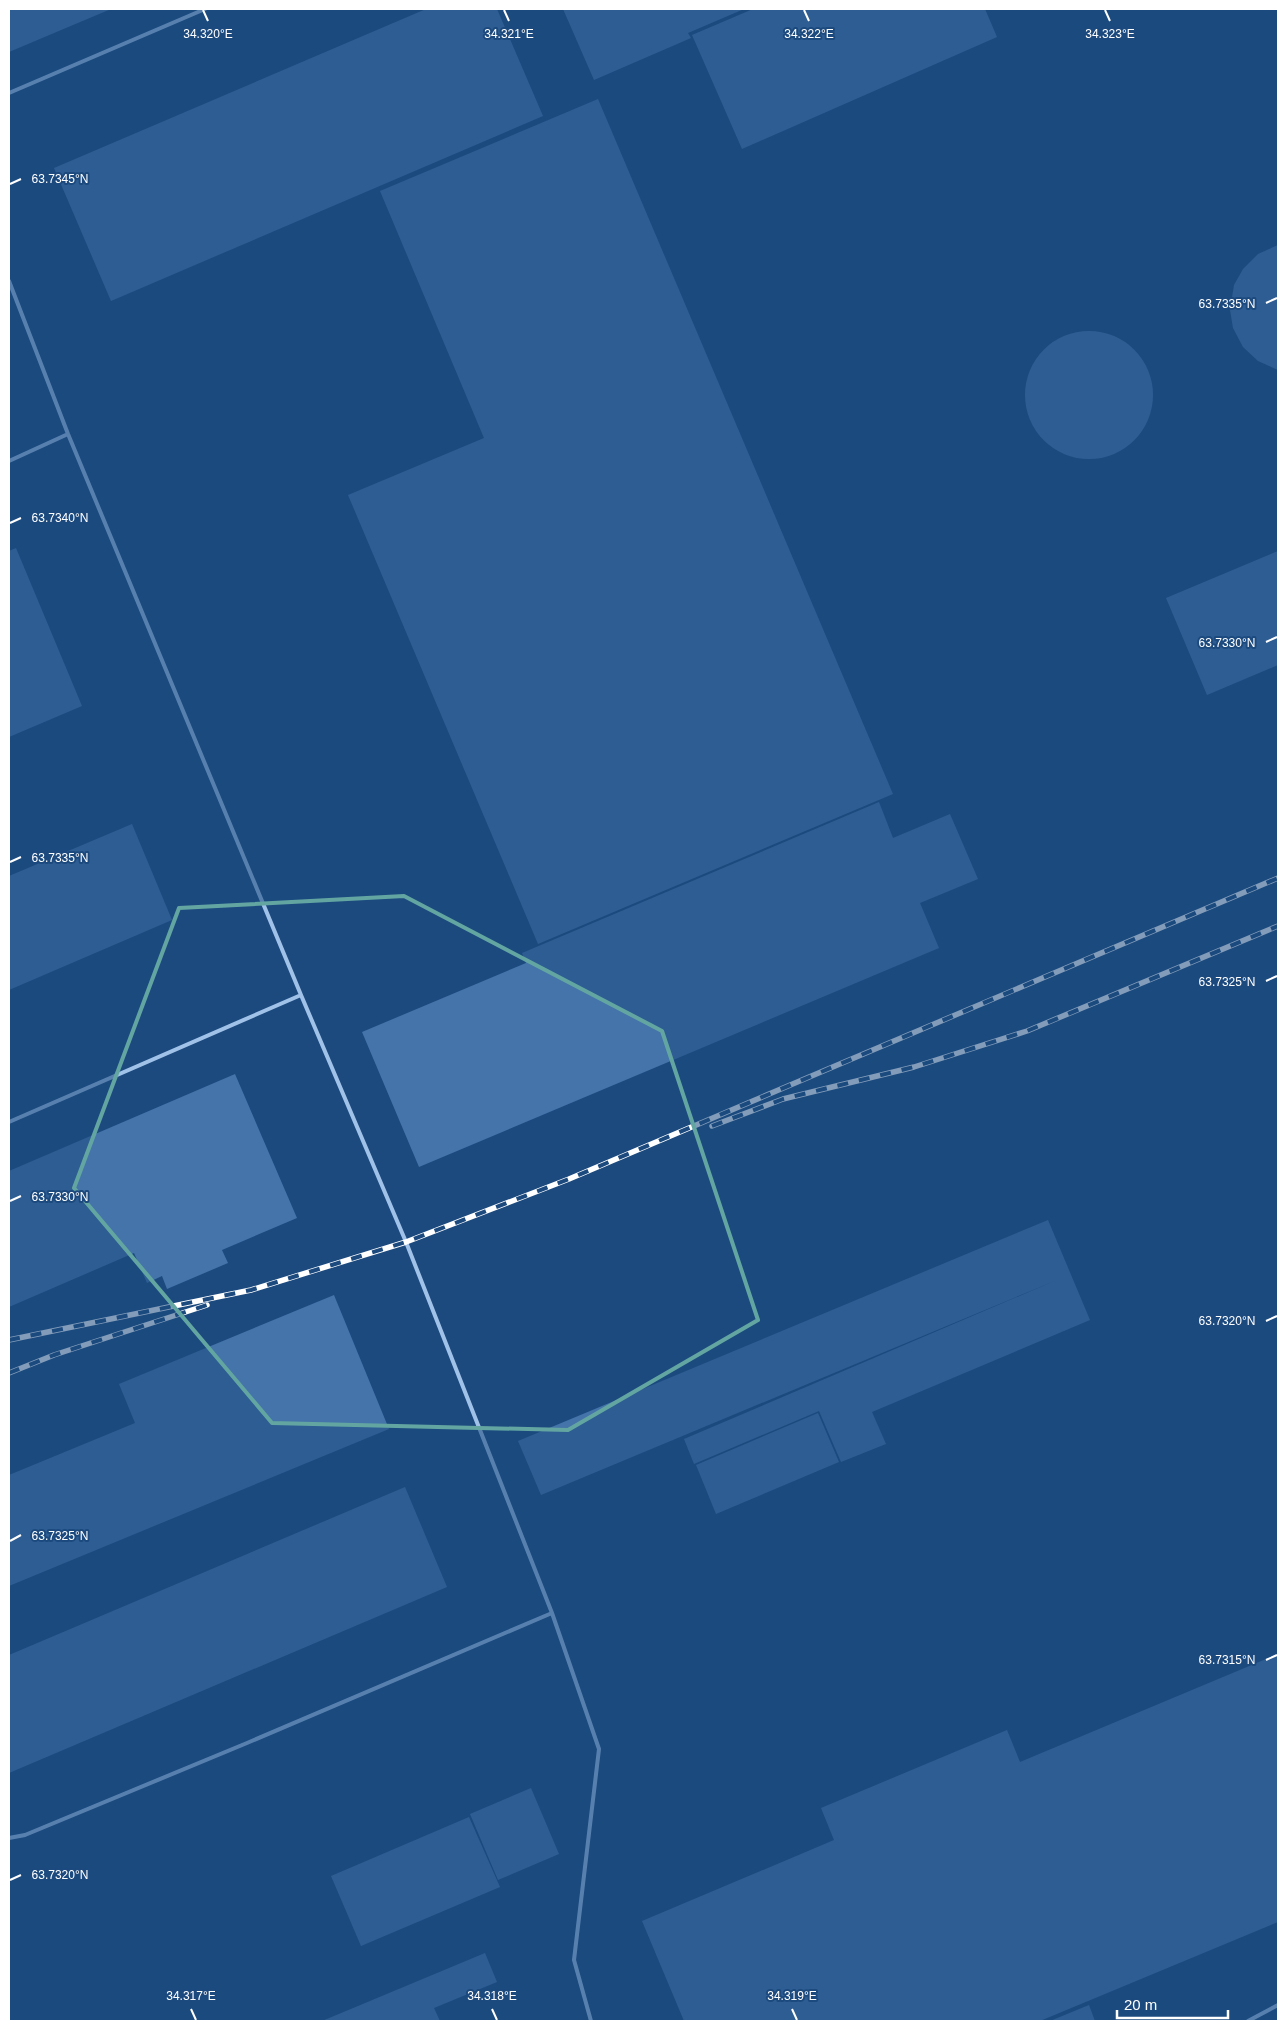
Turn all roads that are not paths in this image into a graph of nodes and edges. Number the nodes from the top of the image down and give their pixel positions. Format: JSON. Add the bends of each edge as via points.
{"nodes":[{"id":1,"x":205,"y":9,"type":"edge"},
{"id":2,"x":9,"y":93,"type":"edge"},
{"id":3,"x":9,"y":281,"type":"edge"},
{"id":4,"x":68,"y":434,"type":"junction"},
{"id":5,"x":9,"y":461,"type":"edge"},
{"id":6,"x":301,"y":995,"type":"junction"},
{"id":7,"x":9,"y":1122,"type":"edge"},
{"id":8,"x":552,"y":1613,"type":"junction"},
{"id":9,"x":9,"y":1838,"type":"edge"},
{"id":10,"x":1278,"y":2005,"type":"edge"},
{"id":11,"x":591,"y":2021,"type":"edge"},
{"id":12,"x":1248,"y":2021,"type":"edge"}],
"edges":[{"from":1,"to":2,"type":"lane"},
{"from":3,"to":4,"type":"lane"},
{"from":4,"to":5,"type":"lane"},
{"from":4,"to":6,"type":"lane"},
{"from":6,"to":7,"type":"lane"},
{"from":6,"to":8,"type":"lane","via":[[406,1242]]},
{"from":8,"to":9,"type":"lane","via":[[25,1835]]},
{"from":8,"to":11,"type":"lane","via":[[599,1749],[574,1960]]},
{"from":10,"to":12,"type":"lane"}]}
